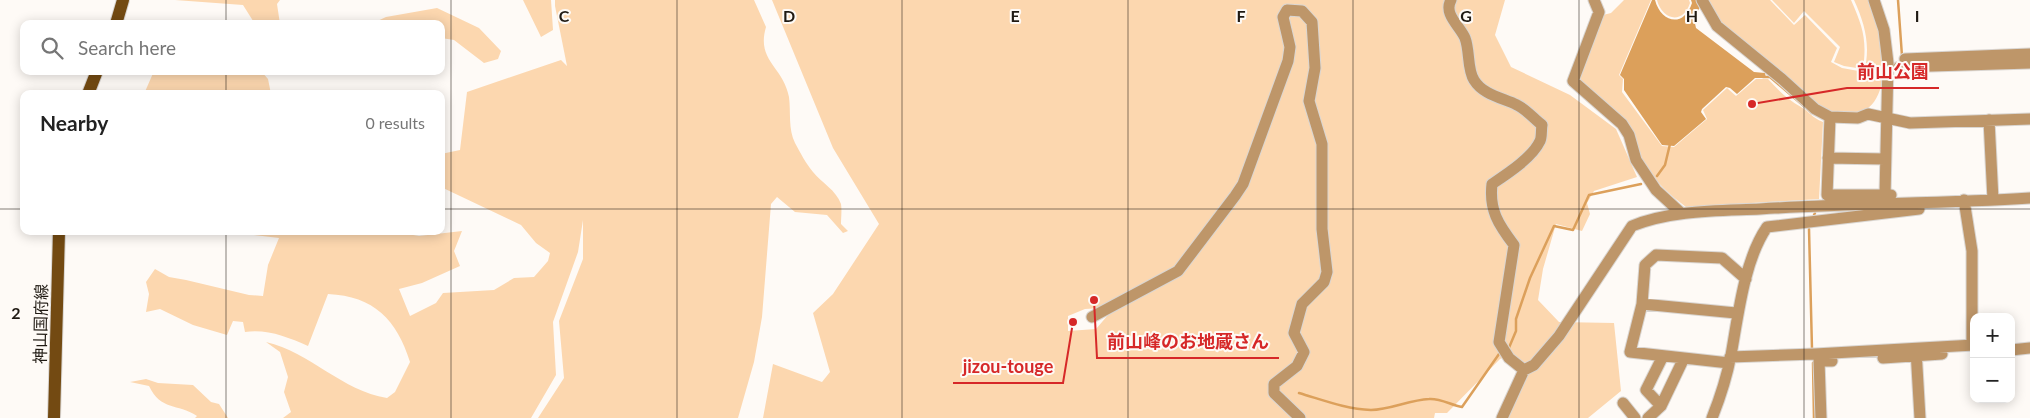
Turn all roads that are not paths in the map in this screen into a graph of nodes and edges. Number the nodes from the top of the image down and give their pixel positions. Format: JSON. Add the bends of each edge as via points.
{"nodes":[{"id":1,"x":123,"y":0,"type":"edge"},
{"id":2,"x":1451,"y":0,"type":"edge"},
{"id":3,"x":1594,"y":0,"type":"edge"},
{"id":4,"x":1702,"y":0,"type":"edge"},
{"id":5,"x":1874,"y":0,"type":"edge"},
{"id":6,"x":117,"y":20,"type":"edge"},
{"id":7,"x":2030,"y":54,"type":"edge"},
{"id":8,"x":2030,"y":63,"type":"edge"},
{"id":9,"x":95,"y":75,"type":"edge"},
{"id":10,"x":90,"y":90,"type":"edge"},
{"id":11,"x":1830,"y":117,"type":"junction"},
{"id":12,"x":1886,"y":118,"type":"junction"},
{"id":13,"x":2030,"y":119,"type":"edge"},
{"id":14,"x":1989,"y":120,"type":"junction"},
{"id":15,"x":1828,"y":158,"type":"junction"},
{"id":16,"x":1885,"y":159,"type":"junction"},
{"id":17,"x":1886,"y":195,"type":"junction"},
{"id":18,"x":2030,"y":198,"type":"edge"},
{"id":19,"x":1964,"y":200,"type":"junction"},
{"id":20,"x":1993,"y":200,"type":"junction"},
{"id":21,"x":1932,"y":203,"type":"junction"},
{"id":22,"x":1681,"y":213,"type":"junction"},
{"id":23,"x":59,"y":235,"type":"edge"},
{"id":24,"x":1746,"y":279,"type":"junction"},
{"id":25,"x":1642,"y":304,"type":"junction"},
{"id":26,"x":1736,"y":313,"type":"junction"},
{"id":27,"x":1973,"y":313,"type":"edge"},
{"id":28,"x":1092,"y":318,"type":"dead end"},
{"id":29,"x":2030,"y":341,"type":"edge"},
{"id":30,"x":2015,"y":342,"type":"edge"},
{"id":31,"x":1970,"y":347,"type":"edge"},
{"id":32,"x":2030,"y":348,"type":"edge"},
{"id":33,"x":2015,"y":350,"type":"edge"},
{"id":34,"x":1916,"y":352,"type":"junction"},
{"id":35,"x":1663,"y":356,"type":"junction"},
{"id":36,"x":1684,"y":358,"type":"junction"},
{"id":37,"x":1730,"y":360,"type":"junction"},
{"id":38,"x":1524,"y":370,"type":"junction"},
{"id":39,"x":1623,"y":403,"type":"dead end"},
{"id":40,"x":1661,"y":406,"type":"junction"},
{"id":41,"x":54,"y":418,"type":"edge"},
{"id":42,"x":1300,"y":418,"type":"edge"},
{"id":43,"x":1502,"y":418,"type":"edge"},
{"id":44,"x":1635,"y":418,"type":"edge"},
{"id":45,"x":1648,"y":418,"type":"edge"},
{"id":46,"x":1712,"y":418,"type":"edge"},
{"id":47,"x":1821,"y":418,"type":"edge"},
{"id":48,"x":1920,"y":418,"type":"edge"}],
"edges":[{"from":1,"to":6,"type":"main road"},
{"from":2,"to":38,"type":"street","via":[[1451,16],[1465,38],[1474,80],[1485,91],[1519,105],[1542,125],[1540,140],[1528,156],[1492,184],[1490,199],[1498,224],[1514,245],[1499,342],[1509,358]]},
{"from":3,"to":22,"type":"street","via":[[1599,12],[1573,81],[1622,124],[1629,134],[1636,160],[1656,190]]},
{"from":4,"to":11,"type":"street","via":[[1717,26],[1815,109]]},
{"from":5,"to":12,"type":"street","via":[[1884,30],[1888,63]]},
{"from":7,"to":8,"type":"street","via":[[1902,63]]},
{"from":9,"to":10,"type":"main road"},
{"from":11,"to":12,"type":"street","via":[[1858,118],[1868,114]]},
{"from":11,"to":15,"type":"street"},
{"from":12,"to":14,"type":"street","via":[[1910,123]]},
{"from":12,"to":16,"type":"street"},
{"from":13,"to":14,"type":"street"},
{"from":14,"to":20,"type":"street"},
{"from":15,"to":16,"type":"street"},
{"from":15,"to":17,"type":"street","via":[[1827,195]]},
{"from":16,"to":17,"type":"street"},
{"from":17,"to":21,"type":"street","via":[[1927,196]]},
{"from":18,"to":20,"type":"street"},
{"from":19,"to":20,"type":"street"},
{"from":19,"to":21,"type":"street"},
{"from":19,"to":27,"type":"street","via":[[1972,251]]},
{"from":21,"to":22,"type":"street","via":[[1831,204]]},
{"from":21,"to":24,"type":"street","via":[[1924,208],[1767,227],[1759,237]]},
{"from":22,"to":38,"type":"street","via":[[1632,226],[1559,336],[1534,365]]},
{"from":23,"to":41,"type":"main road","name":"神山国府線"},
{"from":24,"to":25,"type":"street","via":[[1722,258],[1656,255],[1645,265]]},
{"from":24,"to":26,"type":"street"},
{"from":25,"to":26,"type":"street"},
{"from":25,"to":35,"type":"street","via":[[1630,352]]},
{"from":26,"to":37,"type":"street"},
{"from":28,"to":42,"type":"street","via":[[1178,271],[1235,196],[1243,184],[1288,61],[1290,47],[1283,17],[1287,10],[1302,11],[1312,22],[1315,68],[1309,101],[1322,144],[1322,229],[1327,272],[1324,282],[1302,304],[1294,333],[1304,352],[1297,366],[1274,384],[1274,393]]},
{"from":29,"to":30,"type":"street"},
{"from":31,"to":34,"type":"street"},
{"from":32,"to":33,"type":"street"},
{"from":34,"to":37,"type":"street"},
{"from":34,"to":47,"type":"street","via":[[1819,361]]},
{"from":34,"to":48,"type":"street"},
{"from":35,"to":36,"type":"street"},
{"from":35,"to":40,"type":"street","via":[[1646,390]]},
{"from":36,"to":37,"type":"street"},
{"from":36,"to":40,"type":"street"},
{"from":37,"to":46,"type":"street"},
{"from":38,"to":43,"type":"street"},
{"from":39,"to":44,"type":"street"},
{"from":40,"to":45,"type":"street"}]}
